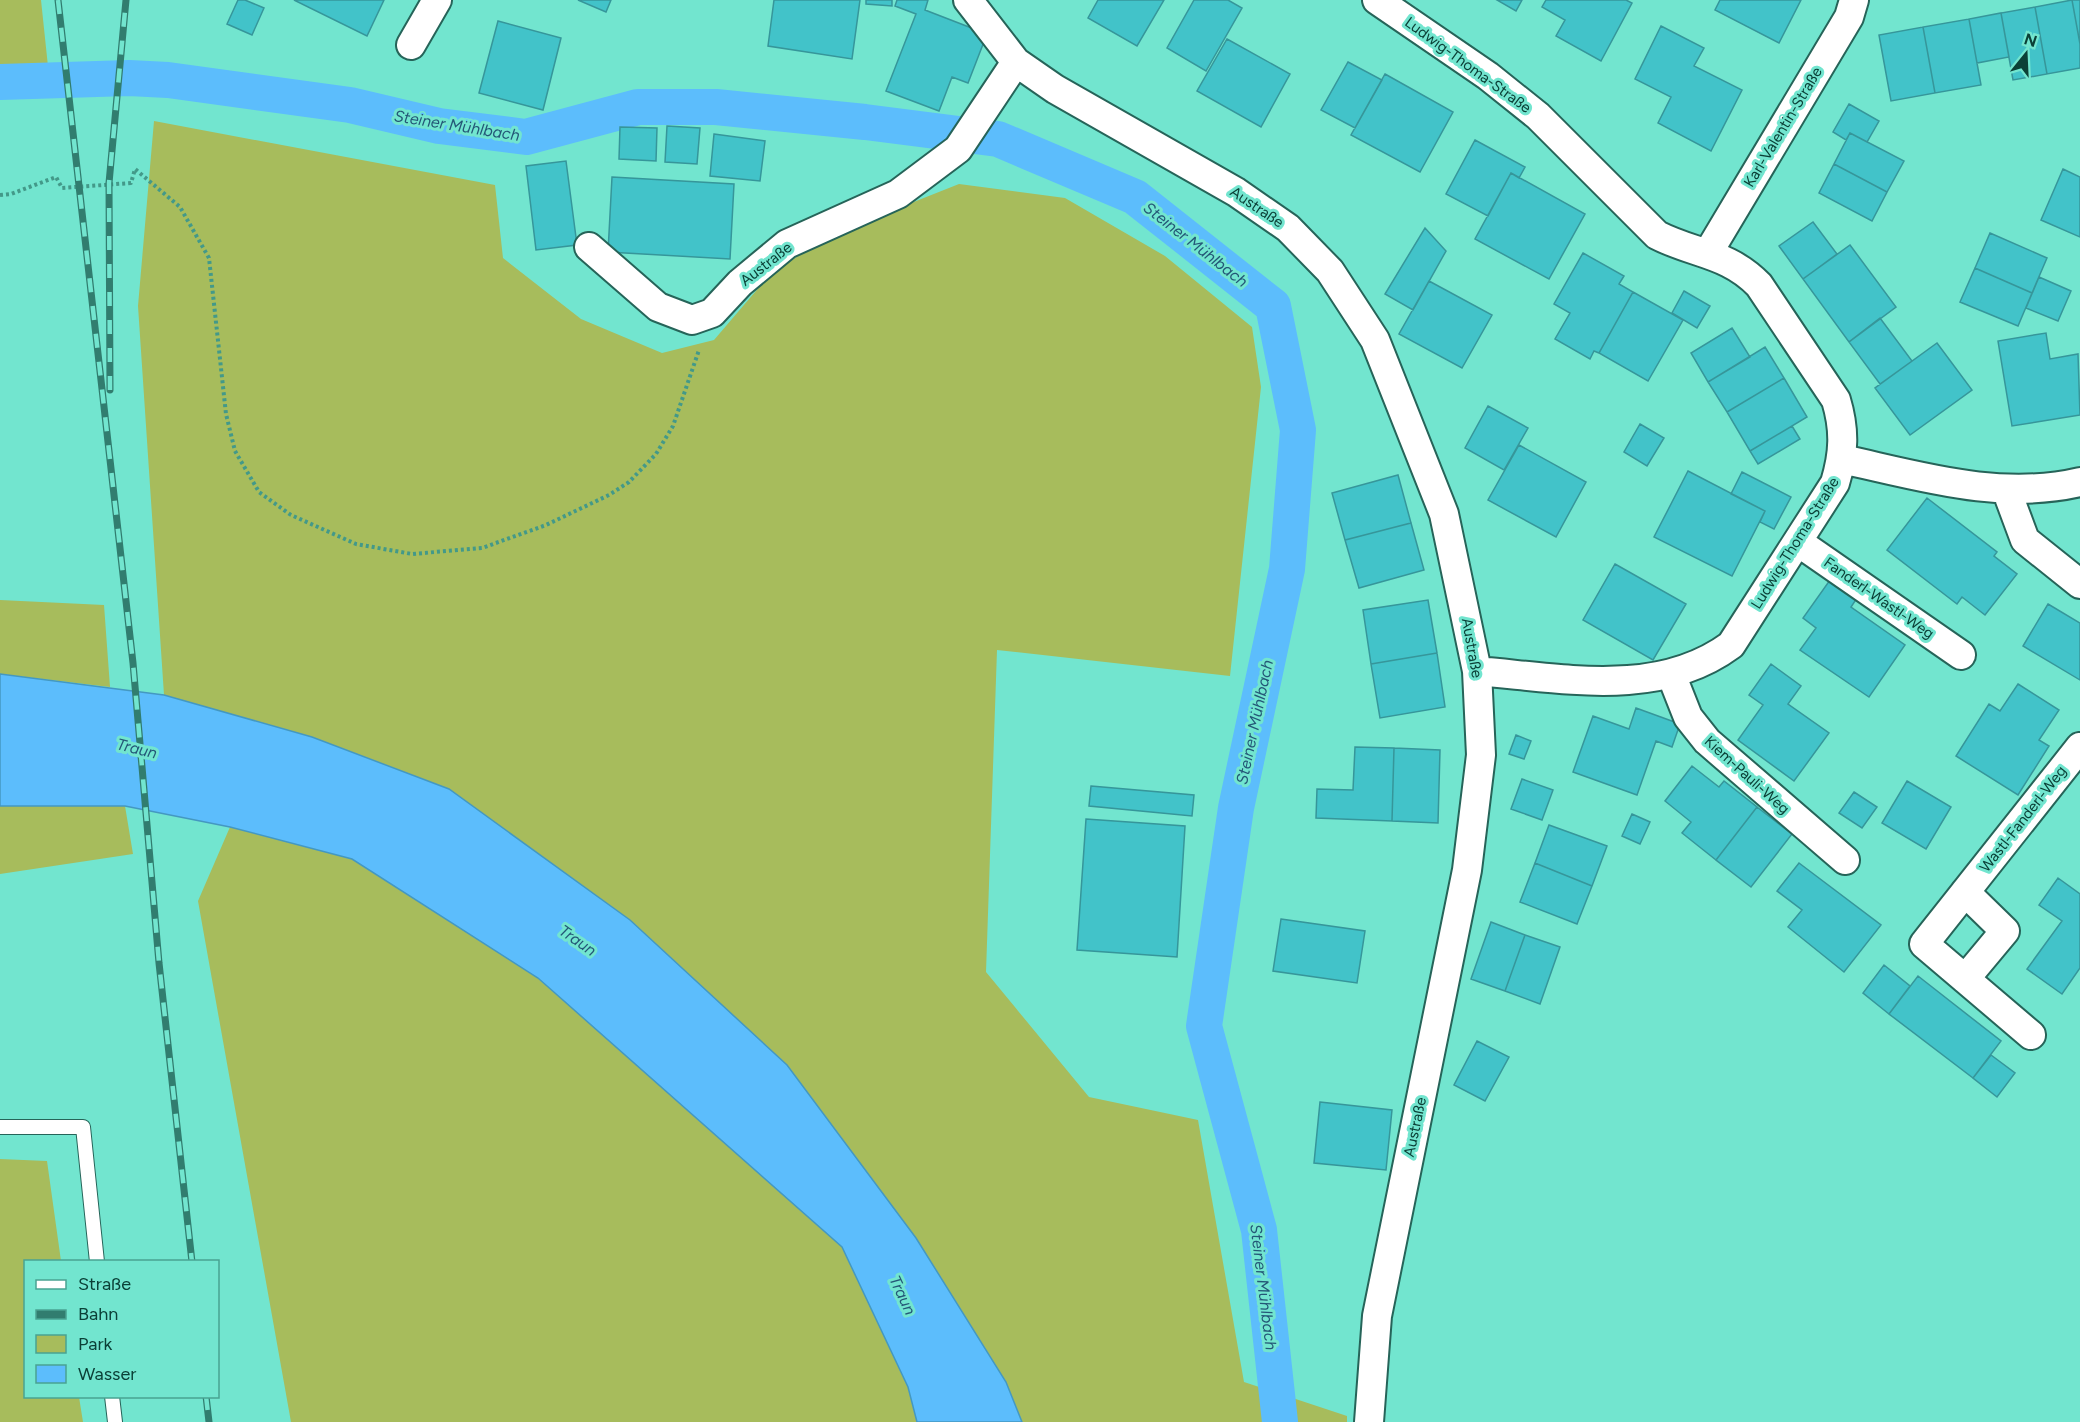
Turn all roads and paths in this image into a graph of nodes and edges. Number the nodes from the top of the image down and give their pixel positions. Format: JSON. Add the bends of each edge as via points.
{"nodes":[{"id":1,"x":437,"y":0,"type":"edge"},
{"id":2,"x":968,"y":0,"type":"edge"},
{"id":3,"x":1377,"y":0,"type":"edge"},
{"id":4,"x":1854,"y":0,"type":"edge"},
{"id":5,"x":411,"y":45,"type":"dead end"},
{"id":6,"x":1016,"y":62,"type":"junction"},
{"id":7,"x":0,"y":195,"type":"edge"},
{"id":8,"x":589,"y":247,"type":"dead end"},
{"id":9,"x":1708,"y":253,"type":"junction"},
{"id":10,"x":712,"y":313,"type":"junction"},
{"id":11,"x":1842,"y":459,"type":"junction"},
{"id":12,"x":2080,"y":482,"type":"edge"},
{"id":13,"x":2006,"y":489,"type":"junction"},
{"id":14,"x":1798,"y":542,"type":"junction"},
{"id":15,"x":2080,"y":584,"type":"edge"},
{"id":16,"x":1961,"y":655,"type":"dead end"},
{"id":17,"x":1478,"y":671,"type":"junction"},
{"id":18,"x":1671,"y":674,"type":"junction"},
{"id":19,"x":2080,"y":747,"type":"edge"},
{"id":20,"x":1845,"y":860,"type":"dead end"},
{"id":21,"x":1965,"y":892,"type":"junction"},
{"id":22,"x":1965,"y":979,"type":"junction"},
{"id":23,"x":2031,"y":1035,"type":"dead end"},
{"id":24,"x":0,"y":1127,"type":"edge"},
{"id":25,"x":97,"y":1260,"type":"edge"},
{"id":26,"x":112,"y":1398,"type":"edge"},
{"id":27,"x":115,"y":1422,"type":"edge"},
{"id":28,"x":1369,"y":1422,"type":"edge"}],
"edges":[{"from":1,"to":5,"type":"street"},
{"from":2,"to":6,"type":"street","name":"Austraße"},
{"from":3,"to":9,"type":"street","name":"Ludwig-Thoma-Straße","via":[[1488,76],[1538,116],[1657,235],[1676,245]]},
{"from":4,"to":9,"type":"street","name":"Karl-Valentin-Straße","via":[[1848,17]]},
{"from":6,"to":10,"type":"street","name":"Austraße","via":[[958,148],[898,194],[787,244],[740,283]]},
{"from":6,"to":17,"type":"street","name":"Austraße","via":[[1055,89],[1236,192],[1288,228],[1330,272],[1375,340],[1444,514]]},
{"from":7,"to":10,"type":"path","via":[[56,177],[62,188],[130,183],[135,169],[180,207],[209,258],[226,414],[235,451],[259,492],[291,515],[357,544],[412,554],[482,548],[546,525],[628,482],[656,454],[673,426]]},
{"from":8,"to":10,"type":"street","via":[[658,307],[692,320]]},
{"from":9,"to":11,"type":"street","name":"Ludwig-Thoma-Straße","via":[[1731,262],[1759,285],[1836,400],[1844,439]]},
{"from":11,"to":13,"type":"street","via":[[1974,487]]},
{"from":11,"to":14,"type":"street","name":"Ludwig-Thoma-Straße","via":[[1835,483]]},
{"from":12,"to":13,"type":"street"},
{"from":13,"to":15,"type":"street","via":[[2025,540]]},
{"from":14,"to":16,"type":"street","name":"Fanderl-Wastl-Weg"},
{"from":14,"to":18,"type":"street","name":"Ludwig-Thoma-Straße","via":[[1731,645],[1703,663]]},
{"from":17,"to":18,"type":"street","name":"Ludwig-Thoma-Straße","via":[[1605,682]]},
{"from":17,"to":28,"type":"street","name":"Austraße","via":[[1481,755],[1467,870],[1377,1316]]},
{"from":18,"to":20,"type":"street","name":"Kiem-Pauli-Weg","via":[[1688,717],[1707,741]]},
{"from":19,"to":21,"type":"street","name":"Wastl-Fanderl-Weg"},
{"from":21,"to":22,"type":"street","via":[[2006,931]]},
{"from":21,"to":22,"type":"street","name":"Wastl-Fanderl-Weg","via":[[1924,944]]},
{"from":22,"to":23,"type":"street","name":"Wastl-Fanderl-Weg"},
{"from":24,"to":25,"type":"lane","via":[[83,1127]]},
{"from":26,"to":27,"type":"lane"}]}
